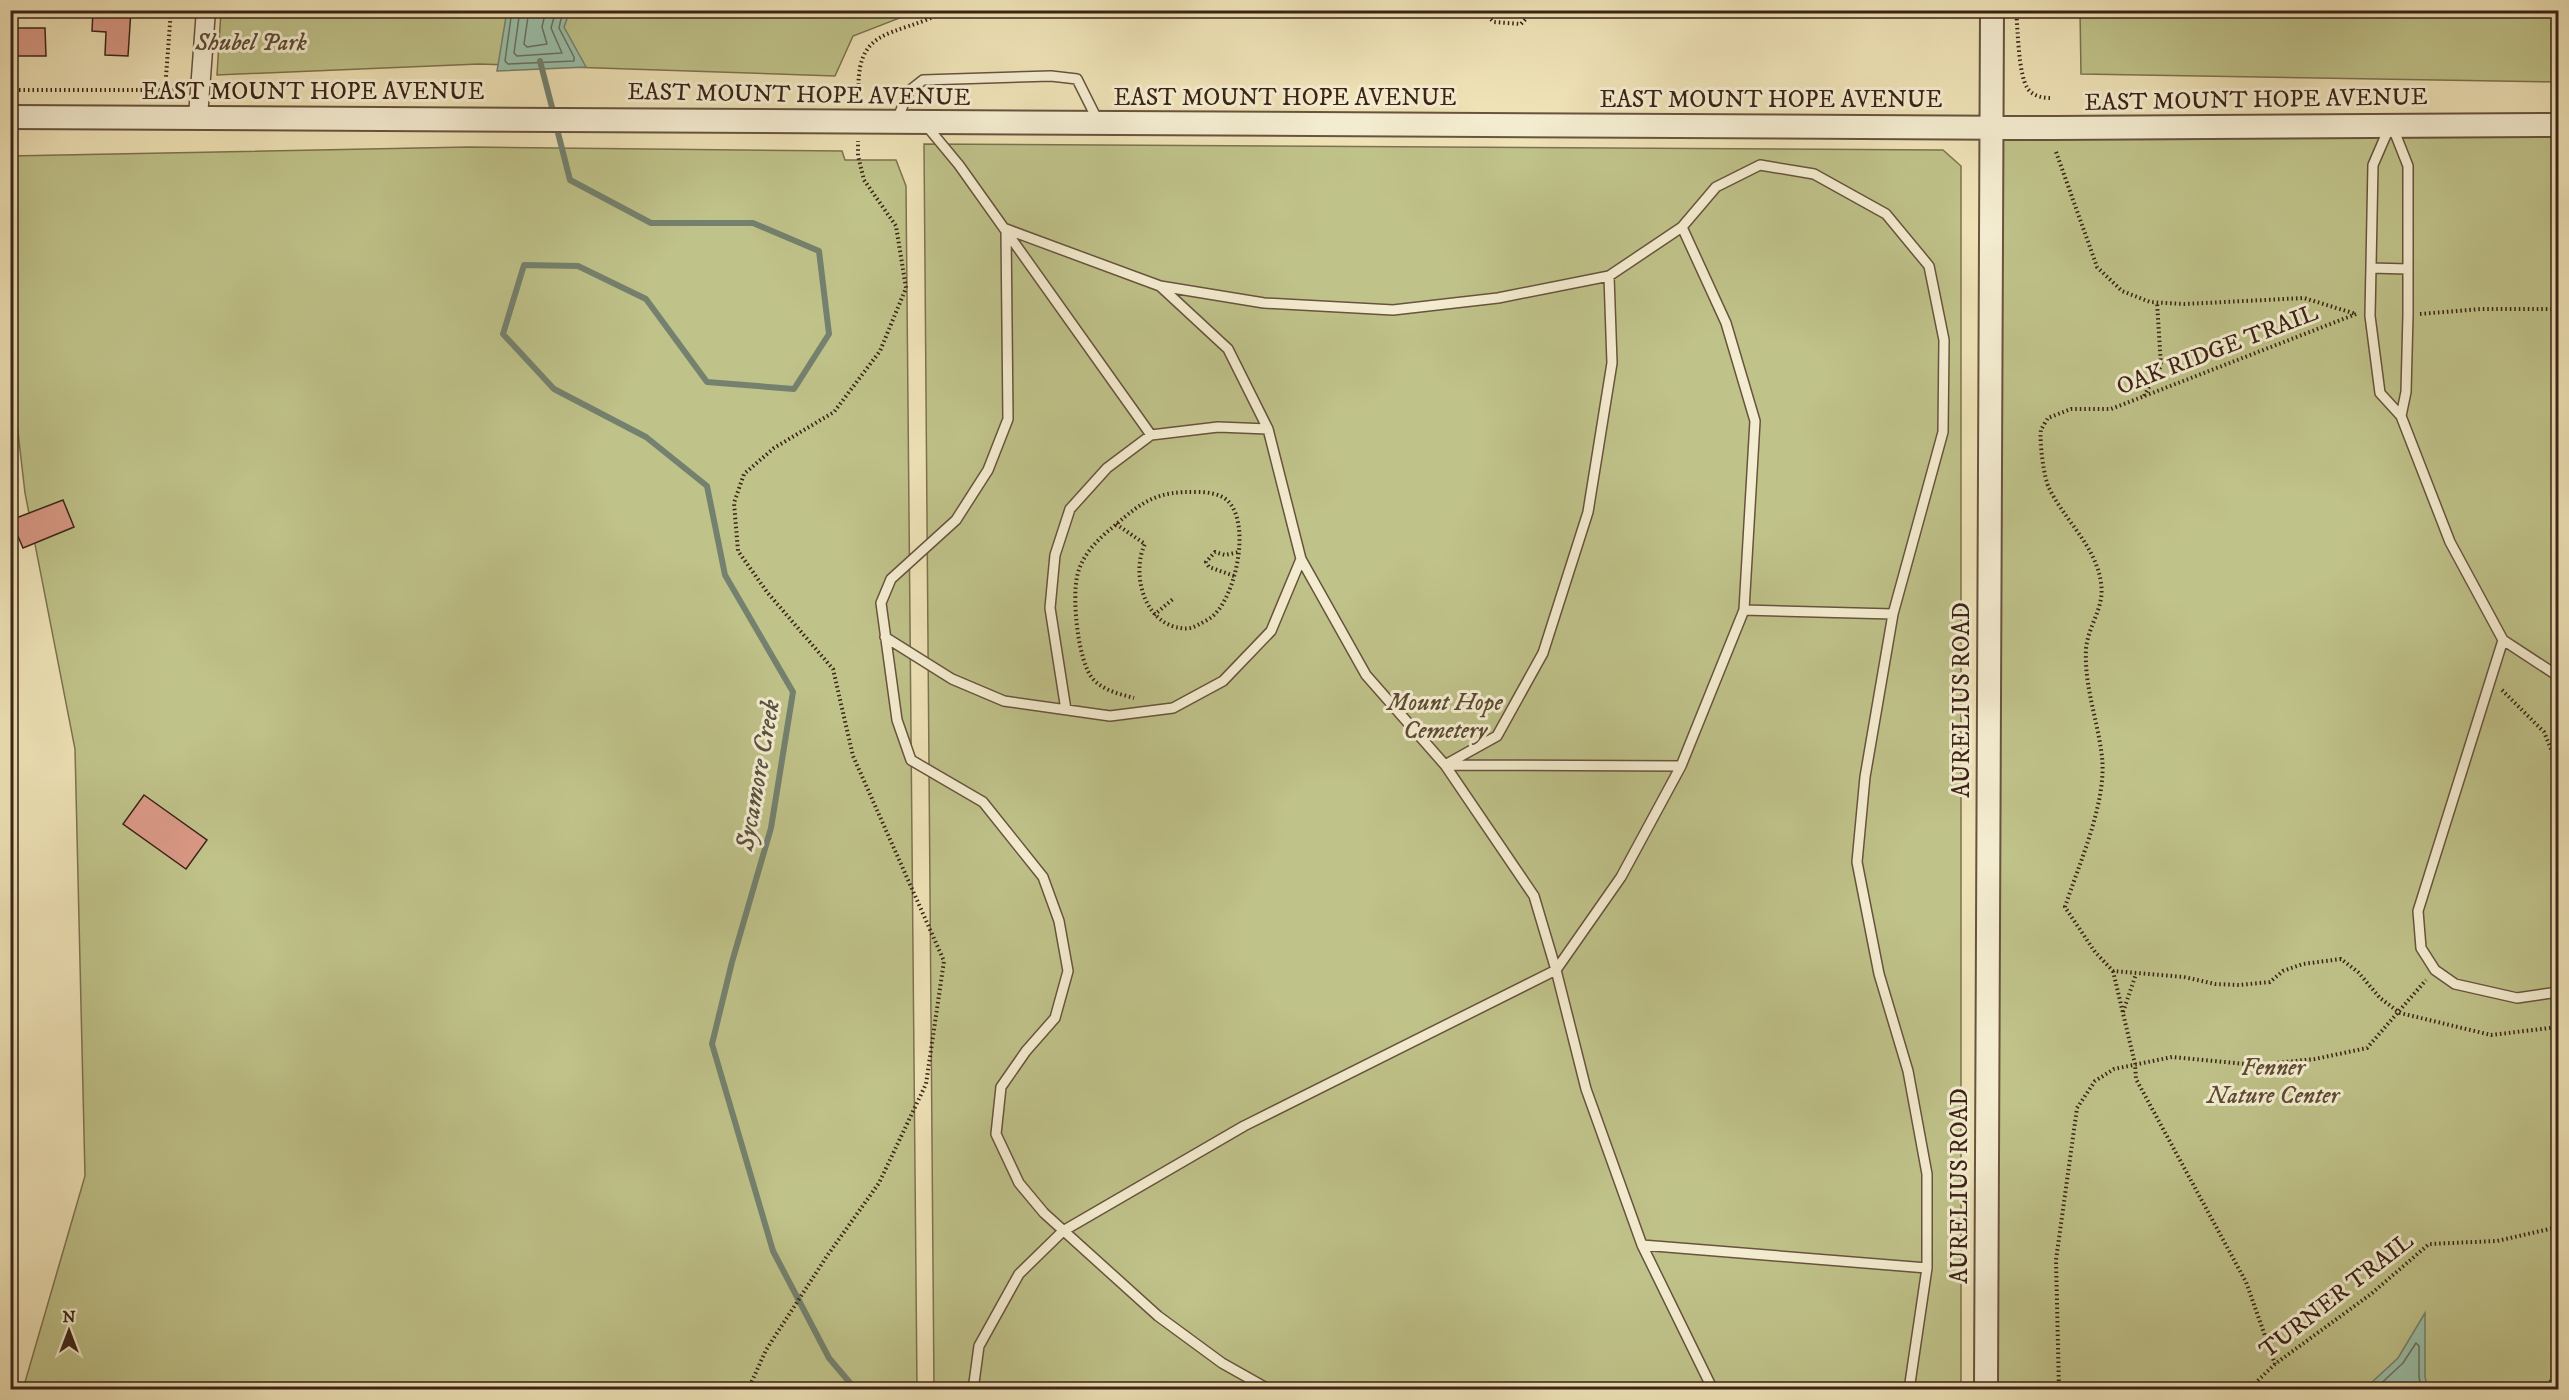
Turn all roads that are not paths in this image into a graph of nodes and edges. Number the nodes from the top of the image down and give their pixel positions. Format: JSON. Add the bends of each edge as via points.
{"nodes":[{"id":1,"x":206,"y":10,"type":"edge"},
{"id":2,"x":1992,"y":10,"type":"edge"},
{"id":3,"x":10,"y":117,"type":"edge"},
{"id":4,"x":198,"y":117,"type":"junction"},
{"id":5,"x":896,"y":122,"type":"junction"},
{"id":6,"x":924,"y":123,"type":"junction"},
{"id":7,"x":1099,"y":123,"type":"junction"},
{"id":8,"x":2391,"y":124,"type":"junction"},
{"id":9,"x":2559,"y":124,"type":"edge"},
{"id":10,"x":1990,"y":128,"type":"junction"},
{"id":11,"x":1682,"y":227,"type":"junction"},
{"id":12,"x":1006,"y":230,"type":"junction"},
{"id":13,"x":2370,"y":268,"type":"junction"},
{"id":14,"x":2408,"y":269,"type":"junction"},
{"id":15,"x":1609,"y":276,"type":"junction"},
{"id":16,"x":1160,"y":286,"type":"junction"},
{"id":17,"x":2401,"y":416,"type":"junction"},
{"id":18,"x":1268,"y":429,"type":"junction"},
{"id":19,"x":1151,"y":435,"type":"junction"},
{"id":20,"x":1300,"y":559,"type":"junction"},
{"id":21,"x":1744,"y":610,"type":"junction"},
{"id":22,"x":1893,"y":614,"type":"junction"},
{"id":23,"x":885,"y":637,"type":"junction"},
{"id":24,"x":2503,"y":640,"type":"junction"},
{"id":25,"x":2559,"y":676,"type":"edge"},
{"id":26,"x":1066,"y":710,"type":"junction"},
{"id":27,"x":1445,"y":765,"type":"junction"},
{"id":28,"x":1680,"y":766,"type":"junction"},
{"id":29,"x":1557,"y":970,"type":"junction"},
{"id":30,"x":2559,"y":993,"type":"edge"},
{"id":31,"x":1063,"y":1231,"type":"junction"},
{"id":32,"x":1642,"y":1245,"type":"junction"},
{"id":33,"x":1926,"y":1268,"type":"junction"},
{"id":34,"x":973,"y":1389,"type":"edge"},
{"id":35,"x":1270,"y":1389,"type":"edge"},
{"id":36,"x":1713,"y":1389,"type":"edge"},
{"id":37,"x":1909,"y":1389,"type":"edge"},
{"id":38,"x":1986,"y":1389,"type":"edge"}],
"edges":[{"from":1,"to":4,"type":"street"},
{"from":2,"to":10,"type":"street","name":"AURELIUS ROAD"},
{"from":3,"to":4,"type":"street","name":"EAST MOUNT HOPE AVENUE"},
{"from":4,"to":5,"type":"street","name":"EAST MOUNT HOPE AVENUE"},
{"from":5,"to":6,"type":"street","name":"EAST MOUNT HOPE AVENUE"},
{"from":5,"to":7,"type":"lane","via":[[909,91],[923,80],[1050,75],[1077,79]]},
{"from":6,"to":7,"type":"street","name":"EAST MOUNT HOPE AVENUE"},
{"from":6,"to":12,"type":"lane"},
{"from":7,"to":10,"type":"street","name":"EAST MOUNT HOPE AVENUE"},
{"from":8,"to":9,"type":"street","name":"EAST MOUNT HOPE AVENUE"},
{"from":8,"to":10,"type":"street","name":"EAST MOUNT HOPE AVENUE"},
{"from":8,"to":13,"type":"lane","via":[[2373,165]]},
{"from":8,"to":14,"type":"lane","via":[[2408,166]]},
{"from":10,"to":38,"type":"street","name":"AURELIUS ROAD"},
{"from":11,"to":15,"type":"lane"},
{"from":11,"to":21,"type":"lane","via":[[1726,323],[1755,421]]},
{"from":11,"to":22,"type":"lane","via":[[1716,187],[1760,165],[1814,174],[1886,214],[1929,266],[1944,340],[1943,432]]},
{"from":12,"to":16,"type":"lane"},
{"from":12,"to":19,"type":"lane"},
{"from":12,"to":23,"type":"lane","via":[[1008,419],[988,470],[956,520],[891,579],[881,603]]},
{"from":13,"to":14,"type":"lane"},
{"from":13,"to":17,"type":"lane","via":[[2370,316],[2380,393]]},
{"from":14,"to":17,"type":"lane","via":[[2406,392]]},
{"from":15,"to":16,"type":"lane","via":[[1498,298],[1393,309],[1264,303]]},
{"from":15,"to":27,"type":"lane","via":[[1612,363],[1588,512],[1543,653],[1497,736]]},
{"from":16,"to":18,"type":"lane","via":[[1228,349]]},
{"from":17,"to":24,"type":"lane","via":[[2450,542]]},
{"from":18,"to":19,"type":"lane","via":[[1218,427]]},
{"from":18,"to":20,"type":"lane"},
{"from":19,"to":26,"type":"lane","via":[[1107,468],[1070,509],[1055,555],[1050,608]]},
{"from":20,"to":26,"type":"lane","via":[[1271,631],[1223,681],[1173,708],[1110,716]]},
{"from":20,"to":27,"type":"lane","via":[[1366,675]]},
{"from":21,"to":22,"type":"lane"},
{"from":21,"to":28,"type":"lane"},
{"from":22,"to":33,"type":"lane","via":[[1865,777],[1857,862],[1880,974],[1908,1071],[1927,1174]]},
{"from":23,"to":26,"type":"lane","via":[[952,679],[1004,701]]},
{"from":23,"to":31,"type":"lane","via":[[897,720],[910,760],[983,802],[1043,877],[1059,921],[1068,971],[1055,1018],[1001,1087],[996,1134],[1019,1183]]},
{"from":24,"to":25,"type":"lane"},
{"from":24,"to":30,"type":"lane","via":[[2418,911],[2421,948],[2434,970],[2455,984],[2517,998]]},
{"from":27,"to":28,"type":"lane"},
{"from":27,"to":29,"type":"lane","via":[[1534,896]]},
{"from":28,"to":29,"type":"lane","via":[[1621,877]]},
{"from":29,"to":31,"type":"lane","via":[[1244,1126]]},
{"from":29,"to":32,"type":"lane","via":[[1586,1089]]},
{"from":31,"to":34,"type":"lane","via":[[1019,1274],[979,1346]]},
{"from":31,"to":35,"type":"lane","via":[[1158,1316],[1222,1363]]},
{"from":32,"to":33,"type":"lane"},
{"from":32,"to":36,"type":"lane"},
{"from":33,"to":37,"type":"lane"}]}
